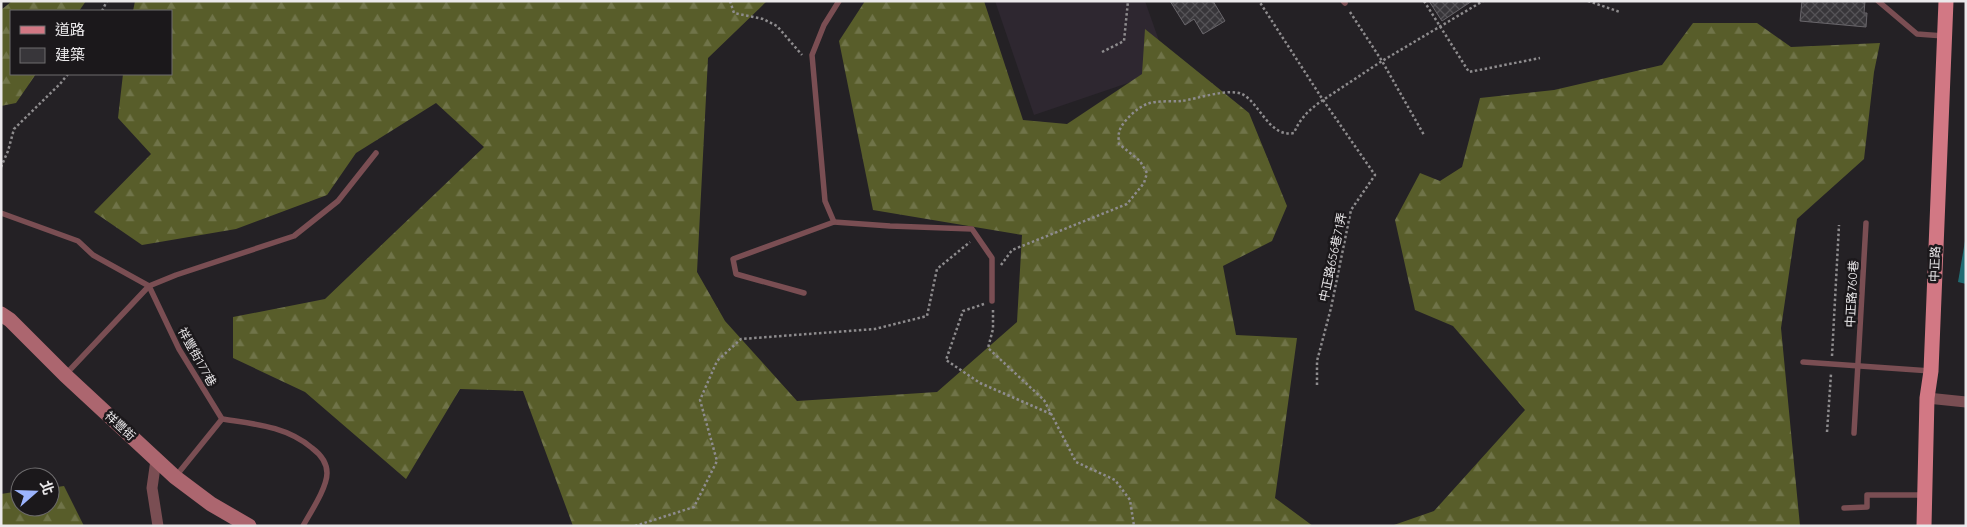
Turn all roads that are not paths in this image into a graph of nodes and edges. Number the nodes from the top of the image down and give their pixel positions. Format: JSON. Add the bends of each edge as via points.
{"nodes":[{"id":1,"x":838,"y":1,"type":"edge"},
{"id":2,"x":1878,"y":1,"type":"edge"},
{"id":3,"x":1946,"y":1,"type":"edge"},
{"id":4,"x":1944,"y":36,"type":"junction"},
{"id":5,"x":376,"y":153,"type":"dead end"},
{"id":6,"x":1,"y":212,"type":"edge"},
{"id":7,"x":834,"y":222,"type":"junction"},
{"id":8,"x":1866,"y":223,"type":"dead end"},
{"id":9,"x":150,"y":286,"type":"junction"},
{"id":10,"x":804,"y":293,"type":"dead end"},
{"id":11,"x":992,"y":301,"type":"road end"},
{"id":12,"x":1,"y":314,"type":"edge"},
{"id":13,"x":1803,"y":362,"type":"dead end"},
{"id":14,"x":1858,"y":366,"type":"junction"},
{"id":15,"x":1931,"y":371,"type":"junction"},
{"id":16,"x":65,"y":375,"type":"junction"},
{"id":17,"x":1927,"y":398,"type":"junction"},
{"id":18,"x":1966,"y":402,"type":"edge"},
{"id":19,"x":222,"y":419,"type":"junction"},
{"id":20,"x":1854,"y":433,"type":"dead end"},
{"id":21,"x":156,"y":460,"type":"junction"},
{"id":22,"x":175,"y":477,"type":"junction"},
{"id":23,"x":1925,"y":495,"type":"junction"},
{"id":24,"x":1844,"y":508,"type":"dead end"},
{"id":25,"x":158,"y":526,"type":"edge"},
{"id":26,"x":249,"y":526,"type":"edge"},
{"id":27,"x":303,"y":526,"type":"edge"},
{"id":28,"x":1924,"y":526,"type":"edge"}],
"edges":[{"from":1,"to":7,"type":"lane","via":[[812,55],[825,201]]},
{"from":2,"to":4,"type":"lane","via":[[1917,34]]},
{"from":3,"to":4,"type":"main road","name":"中正路"},
{"from":4,"to":15,"type":"main road","name":"中正路"},
{"from":5,"to":9,"type":"lane","via":[[338,201],[294,236]]},
{"from":6,"to":9,"type":"lane","via":[[78,241],[93,255]]},
{"from":7,"to":10,"type":"lane","via":[[733,259],[736,274]]},
{"from":7,"to":11,"type":"lane","via":[[972,229],[992,258]]},
{"from":8,"to":14,"type":"lane","name":"中正路760巷"},
{"from":9,"to":16,"type":"lane"},
{"from":9,"to":19,"type":"lane","name":"祥豐街177巷","via":[[179,349]]},
{"from":12,"to":16,"type":"street","name":"祥豐街"},
{"from":13,"to":14,"type":"lane"},
{"from":14,"to":15,"type":"lane"},
{"from":14,"to":20,"type":"lane","name":"中正路760巷"},
{"from":15,"to":17,"type":"main road","name":"中正路"},
{"from":16,"to":21,"type":"street","name":"祥豐街"},
{"from":17,"to":18,"type":"street"},
{"from":17,"to":23,"type":"main road","name":"中正路"},
{"from":19,"to":22,"type":"lane"},
{"from":19,"to":27,"type":"lane","via":[[277,428],[300,438],[322,456],[327,473]]},
{"from":21,"to":22,"type":"street","name":"祥豐街"},
{"from":21,"to":25,"type":"street","via":[[152,488]]},
{"from":22,"to":26,"type":"street","name":"祥豐街","via":[[211,504]]},
{"from":23,"to":24,"type":"lane","via":[[1867,495],[1866,507]]},
{"from":23,"to":28,"type":"main road","name":"中正路"}]}
